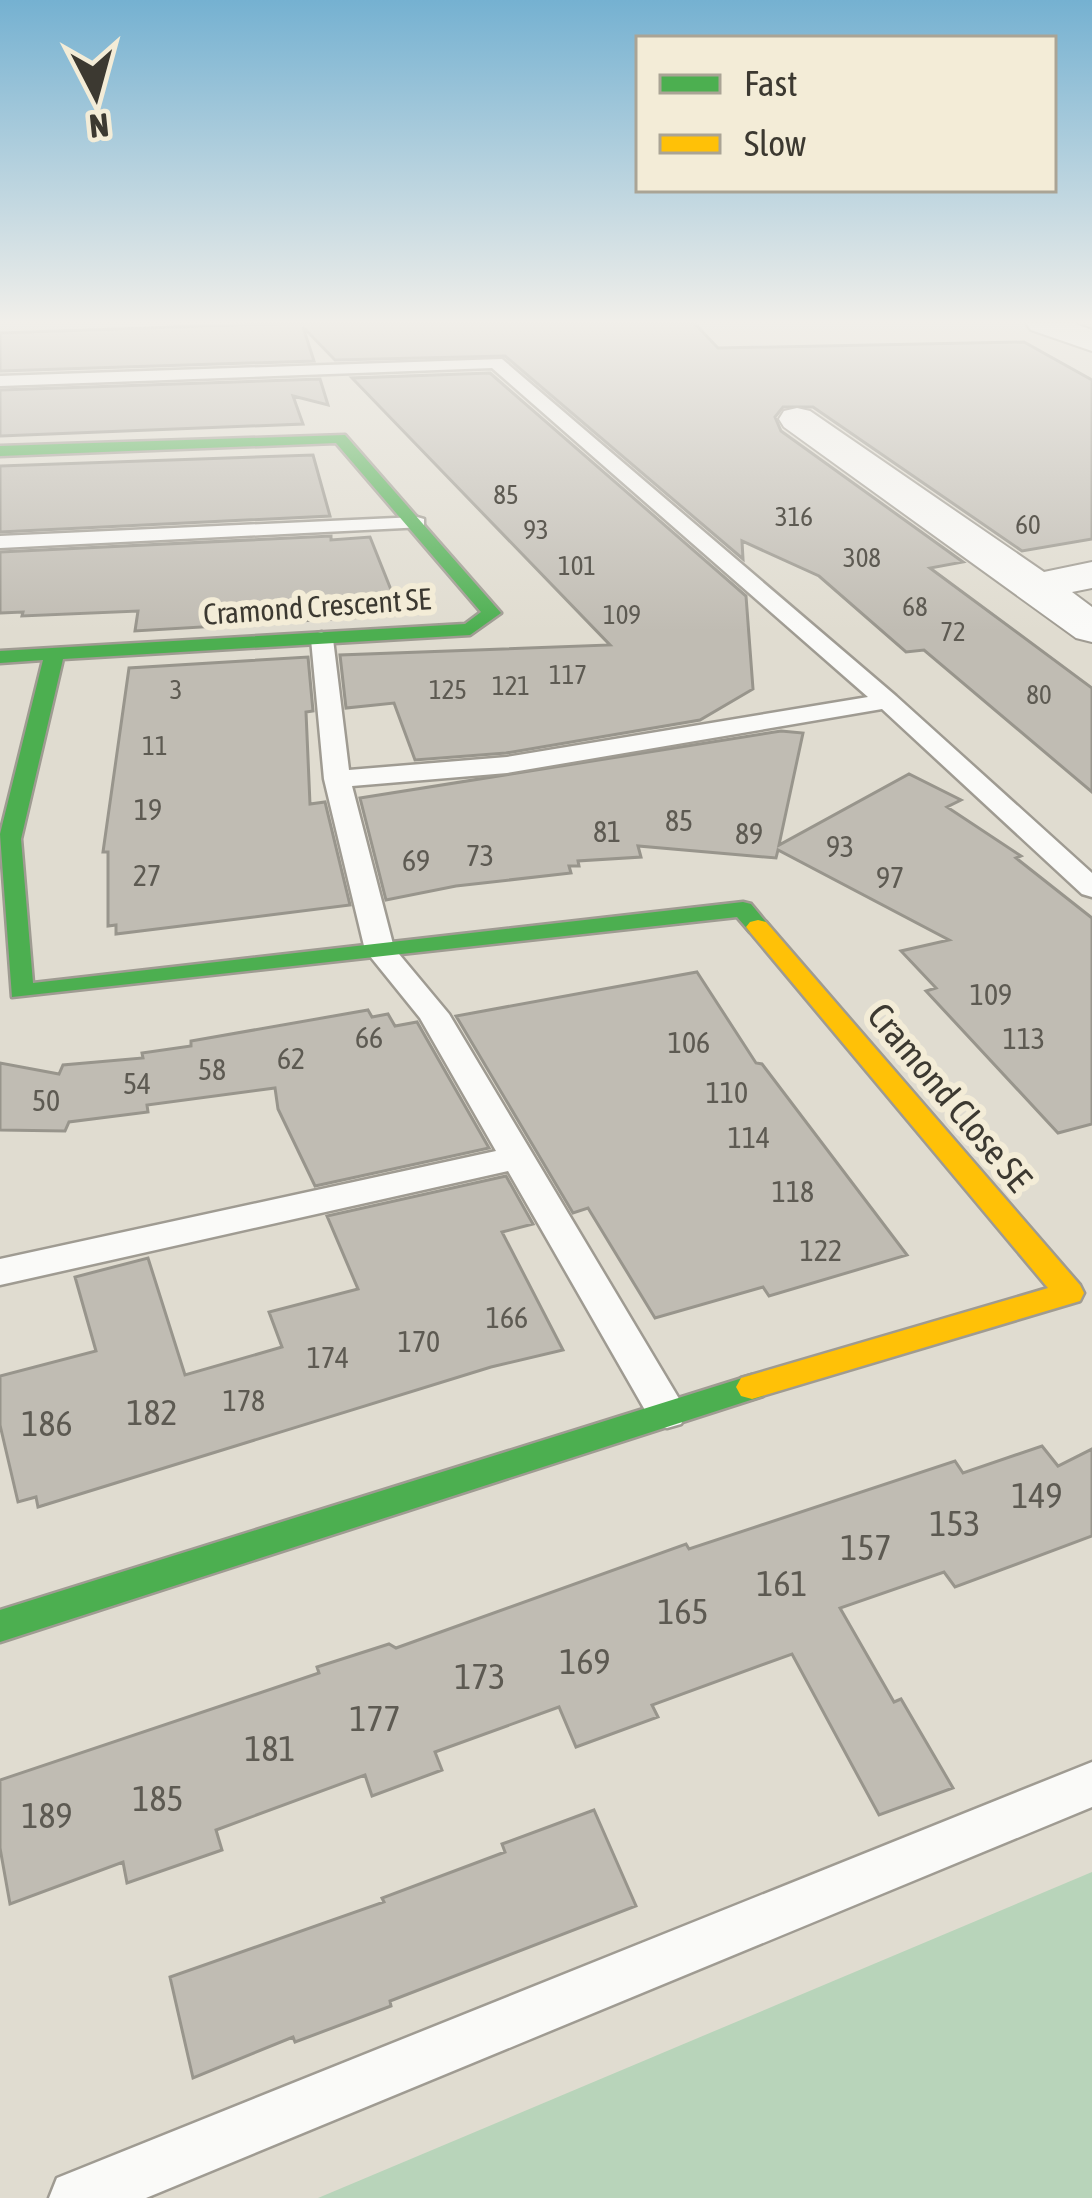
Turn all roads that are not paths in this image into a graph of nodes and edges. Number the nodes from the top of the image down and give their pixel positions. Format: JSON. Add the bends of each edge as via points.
{"nodes":[{"id":1,"x":568,"y":426,"type":"edge"},
{"id":2,"x":806,"y":426,"type":"edge"},
{"id":3,"x":0,"y":452,"type":"edge"},
{"id":4,"x":417,"y":523,"type":"junction"},
{"id":5,"x":0,"y":542,"type":"edge"},
{"id":6,"x":1092,"y":575,"type":"edge"},
{"id":7,"x":1037,"y":587,"type":"junction"},
{"id":8,"x":1092,"y":628,"type":"edge"},
{"id":9,"x":322,"y":639,"type":"junction"},
{"id":10,"x":54,"y":655,"type":"junction"},
{"id":11,"x":0,"y":657,"type":"edge"},
{"id":12,"x":886,"y":701,"type":"junction"},
{"id":13,"x":337,"y":779,"type":"junction"},
{"id":14,"x":1092,"y":888,"type":"edge"},
{"id":15,"x":380,"y":950,"type":"junction"},
{"id":16,"x":516,"y":1158,"type":"junction"},
{"id":17,"x":0,"y":1272,"type":"edge"},
{"id":18,"x":667,"y":1413,"type":"junction"},
{"id":19,"x":0,"y":1626,"type":"edge"},
{"id":20,"x":1092,"y":1784,"type":"edge"},
{"id":21,"x":77,"y":2198,"type":"edge"}],
"edges":[{"from":1,"to":12,"type":"lane"},
{"from":2,"to":7,"type":"street"},
{"from":3,"to":4,"type":"street","name":"Cramond Crescent SE","via":[[340,438]]},
{"from":4,"to":5,"type":"lane"},
{"from":4,"to":9,"type":"street","name":"Cramond Crescent SE","via":[[492,613],[470,629]]},
{"from":6,"to":7,"type":"street"},
{"from":7,"to":8,"type":"street"},
{"from":9,"to":10,"type":"street","name":"Cramond Crescent SE"},
{"from":9,"to":13,"type":"lane"},
{"from":10,"to":11,"type":"street","name":"Cramond Crescent SE"},
{"from":10,"to":15,"type":"street","name":"Cramond Close SE","via":[[10,839],[21,992]]},
{"from":12,"to":13,"type":"lane","via":[[507,765]]},
{"from":12,"to":14,"type":"lane"},
{"from":13,"to":15,"type":"lane"},
{"from":15,"to":16,"type":"lane","via":[[433,1014]]},
{"from":15,"to":18,"type":"street","name":"Cramond Close SE","via":[[743,909],[1069,1293]]},
{"from":16,"to":17,"type":"lane"},
{"from":16,"to":18,"type":"lane"},
{"from":18,"to":19,"type":"street","name":"Cramond Close SE"},
{"from":20,"to":21,"type":"lane"}]}
